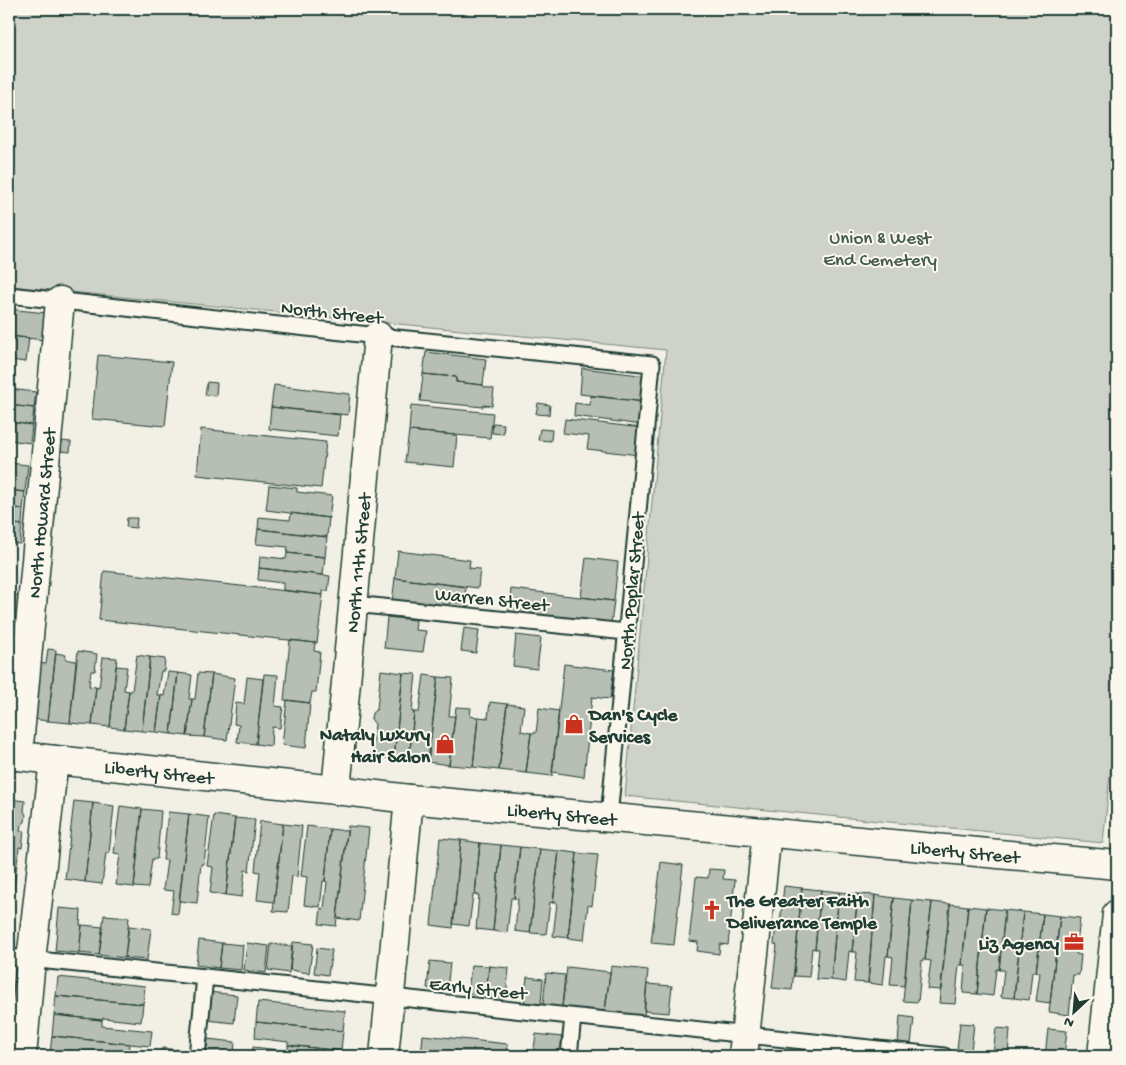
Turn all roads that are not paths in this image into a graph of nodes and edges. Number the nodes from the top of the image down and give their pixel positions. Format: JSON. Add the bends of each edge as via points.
{"nodes":[{"id":1,"x":9,"y":295,"type":"edge"},
{"id":2,"x":60,"y":301,"type":"junction"},
{"id":3,"x":378,"y":336,"type":"junction"},
{"id":4,"x":652,"y":364,"type":"joint"},
{"id":5,"x":354,"y":604,"type":"junction"},
{"id":6,"x":626,"y":632,"type":"junction"},
{"id":7,"x":13,"y":756,"type":"edge"},
{"id":8,"x":54,"y":760,"type":"junction"},
{"id":9,"x":336,"y":790,"type":"junction"},
{"id":10,"x":410,"y":799,"type":"junction"},
{"id":11,"x":609,"y":818,"type":"junction"},
{"id":12,"x":767,"y":832,"type":"junction"},
{"id":13,"x":1117,"y":865,"type":"edge"},
{"id":14,"x":1117,"y":914,"type":"edge"},
{"id":15,"x":20,"y":958,"type":"edge"},
{"id":16,"x":205,"y":977,"type":"junction"},
{"id":17,"x":390,"y":997,"type":"junction"},
{"id":18,"x":573,"y":1017,"type":"junction"},
{"id":19,"x":744,"y":1046,"type":"edge"},
{"id":20,"x":22,"y":1056,"type":"edge"},
{"id":21,"x":197,"y":1056,"type":"edge"},
{"id":22,"x":384,"y":1056,"type":"edge"},
{"id":23,"x":569,"y":1056,"type":"edge"},
{"id":24,"x":944,"y":1056,"type":"edge"},
{"id":25,"x":1102,"y":1056,"type":"edge"}],
"edges":[{"from":1,"to":2,"type":"lane","name":"North Street"},
{"from":2,"to":3,"type":"lane","name":"North Street"},
{"from":2,"to":7,"type":"street","name":"North Howard Street"},
{"from":3,"to":4,"type":"lane","name":"North Street"},
{"from":3,"to":5,"type":"street","name":"North 11th Street"},
{"from":4,"to":6,"type":"lane","name":"North Poplar Street"},
{"from":5,"to":6,"type":"lane","name":"Warren Street"},
{"from":5,"to":9,"type":"street","name":"North 11th Street"},
{"from":6,"to":11,"type":"lane","name":"North Poplar Street"},
{"from":7,"to":8,"type":"street","name":"Liberty Street"},
{"from":8,"to":9,"type":"street","name":"Liberty Street"},
{"from":8,"to":15,"type":"street"},
{"from":9,"to":10,"type":"street","name":"Liberty Street"},
{"from":10,"to":11,"type":"street","name":"Liberty Street"},
{"from":10,"to":17,"type":"street"},
{"from":11,"to":12,"type":"street","name":"Liberty Street"},
{"from":12,"to":13,"type":"street","name":"Liberty Street"},
{"from":12,"to":19,"type":"street"},
{"from":14,"to":25,"type":"street"},
{"from":15,"to":16,"type":"lane","name":"Early Street"},
{"from":15,"to":20,"type":"street"},
{"from":16,"to":17,"type":"lane","name":"Early Street"},
{"from":16,"to":21,"type":"lane"},
{"from":17,"to":18,"type":"lane","name":"Early Street"},
{"from":17,"to":22,"type":"street"},
{"from":18,"to":19,"type":"lane","name":"Early Street"},
{"from":18,"to":23,"type":"lane"},
{"from":19,"to":24,"type":"lane","name":"Early Street"}]}
